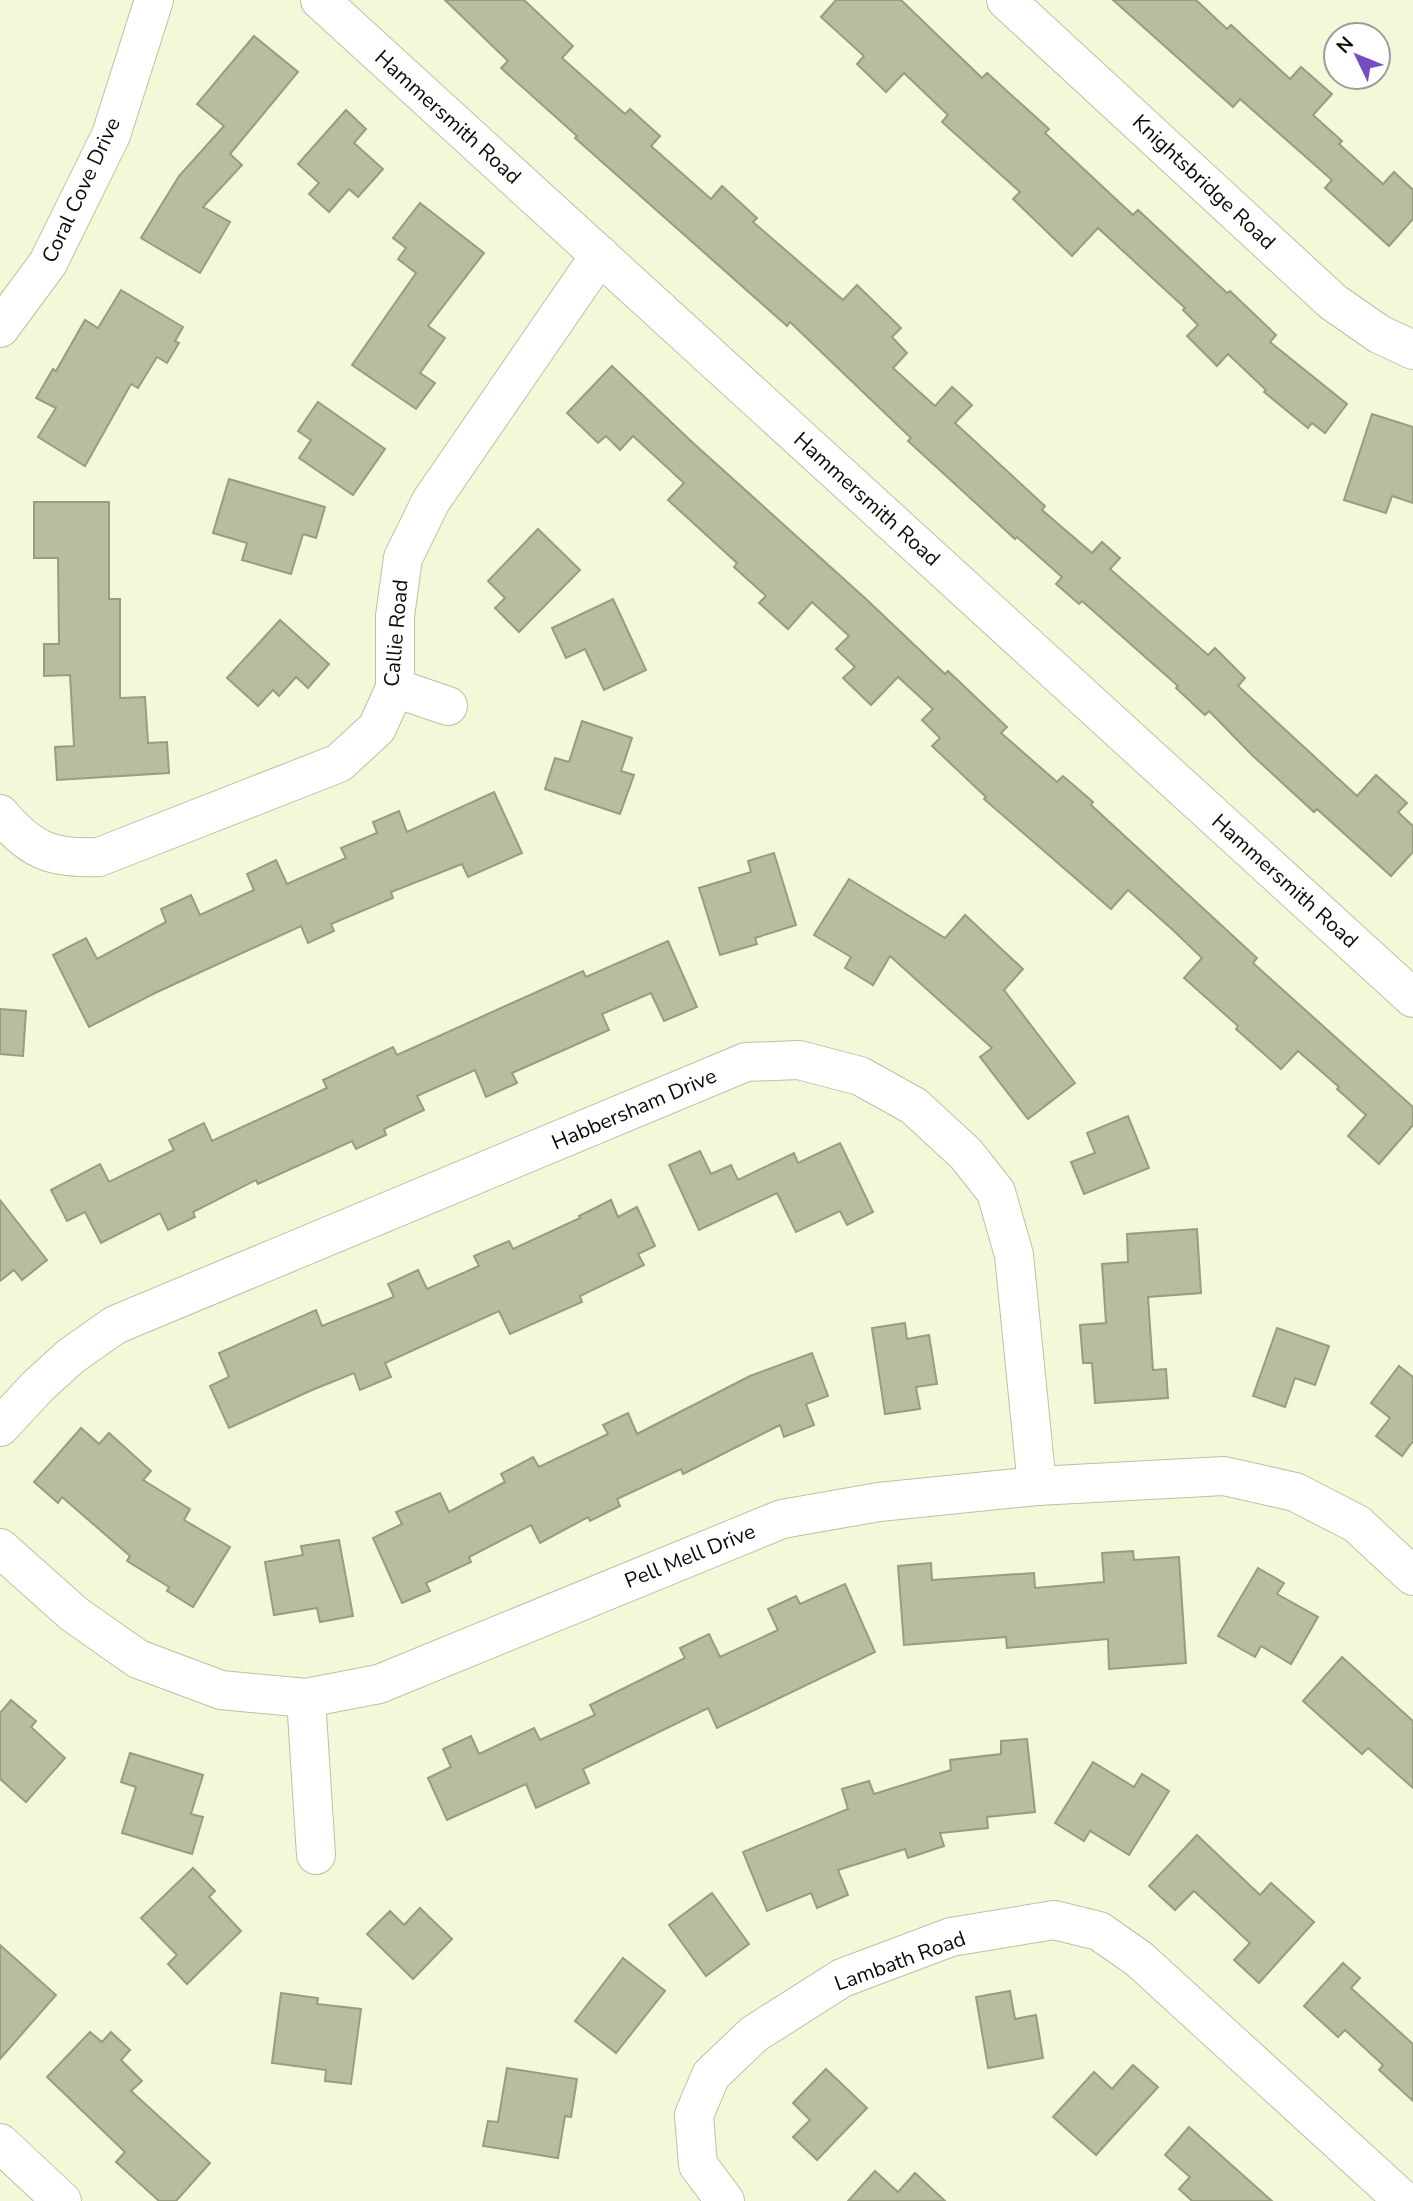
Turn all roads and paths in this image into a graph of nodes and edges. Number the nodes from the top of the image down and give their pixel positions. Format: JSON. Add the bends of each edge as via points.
{"nodes":[{"id":1,"x":154,"y":0,"type":"edge"},
{"id":2,"x":320,"y":0,"type":"edge"},
{"id":3,"x":1006,"y":0,"type":"edge"},
{"id":4,"x":600,"y":255,"type":"junction"},
{"id":5,"x":0,"y":328,"type":"edge"},
{"id":6,"x":1413,"y":350,"type":"edge"},
{"id":7,"x":395,"y":688,"type":"junction"},
{"id":8,"x":448,"y":706,"type":"dead end"},
{"id":9,"x":0,"y":814,"type":"edge"},
{"id":10,"x":1411,"y":991,"type":"edge"},
{"id":11,"x":0,"y":1427,"type":"edge"},
{"id":12,"x":1037,"y":1486,"type":"junction"},
{"id":13,"x":0,"y":1548,"type":"edge"},
{"id":14,"x":1413,"y":1576,"type":"edge"},
{"id":15,"x":306,"y":1698,"type":"junction"},
{"id":16,"x":316,"y":1855,"type":"dead end"},
{"id":17,"x":0,"y":2143,"type":"edge"},
{"id":18,"x":62,"y":2201,"type":"edge"},
{"id":19,"x":725,"y":2201,"type":"edge"},
{"id":20,"x":1404,"y":2201,"type":"edge"}],
"edges":[{"from":1,"to":5,"type":"street","name":"Coral Cove Drive","via":[[111,135],[48,263]]},
{"from":2,"to":4,"type":"street","name":"Hammersmith Road"},
{"from":3,"to":6,"type":"street","name":"Knightsbridge Road","via":[[1334,302],[1379,334]]},
{"from":4,"to":7,"type":"street","name":"Callie Road","via":[[431,501],[403,558],[395,616]]},
{"from":4,"to":10,"type":"street","name":"Hammersmith Road"},
{"from":7,"to":8,"type":"street"},
{"from":7,"to":9,"type":"street","name":"Callie Road","via":[[377,728],[339,763],[99,857],[68,858],[33,846]]},
{"from":11,"to":12,"type":"street","name":"Habbersham Drive","via":[[71,1356],[115,1325],[747,1062],[799,1060],[860,1076],[914,1106],[965,1154],[996,1192],[1014,1255]]},
{"from":12,"to":14,"type":"street","name":"Pell Mell Drive","via":[[1224,1476],[1296,1492],[1357,1524]]},
{"from":12,"to":15,"type":"street","name":"Pell Mell Drive","via":[[879,1502],[782,1519],[379,1684]]},
{"from":13,"to":15,"type":"street","name":"Pell Mell Drive","via":[[74,1614],[138,1659],[221,1690]]},
{"from":15,"to":16,"type":"street"},
{"from":17,"to":18,"type":"street"},
{"from":19,"to":20,"type":"street","name":"Lambath Road","via":[[698,2165],[694,2115],[711,2075],[754,2034],[842,1978],[951,1937],[1054,1920],[1099,1931],[1139,1959]]}]}
